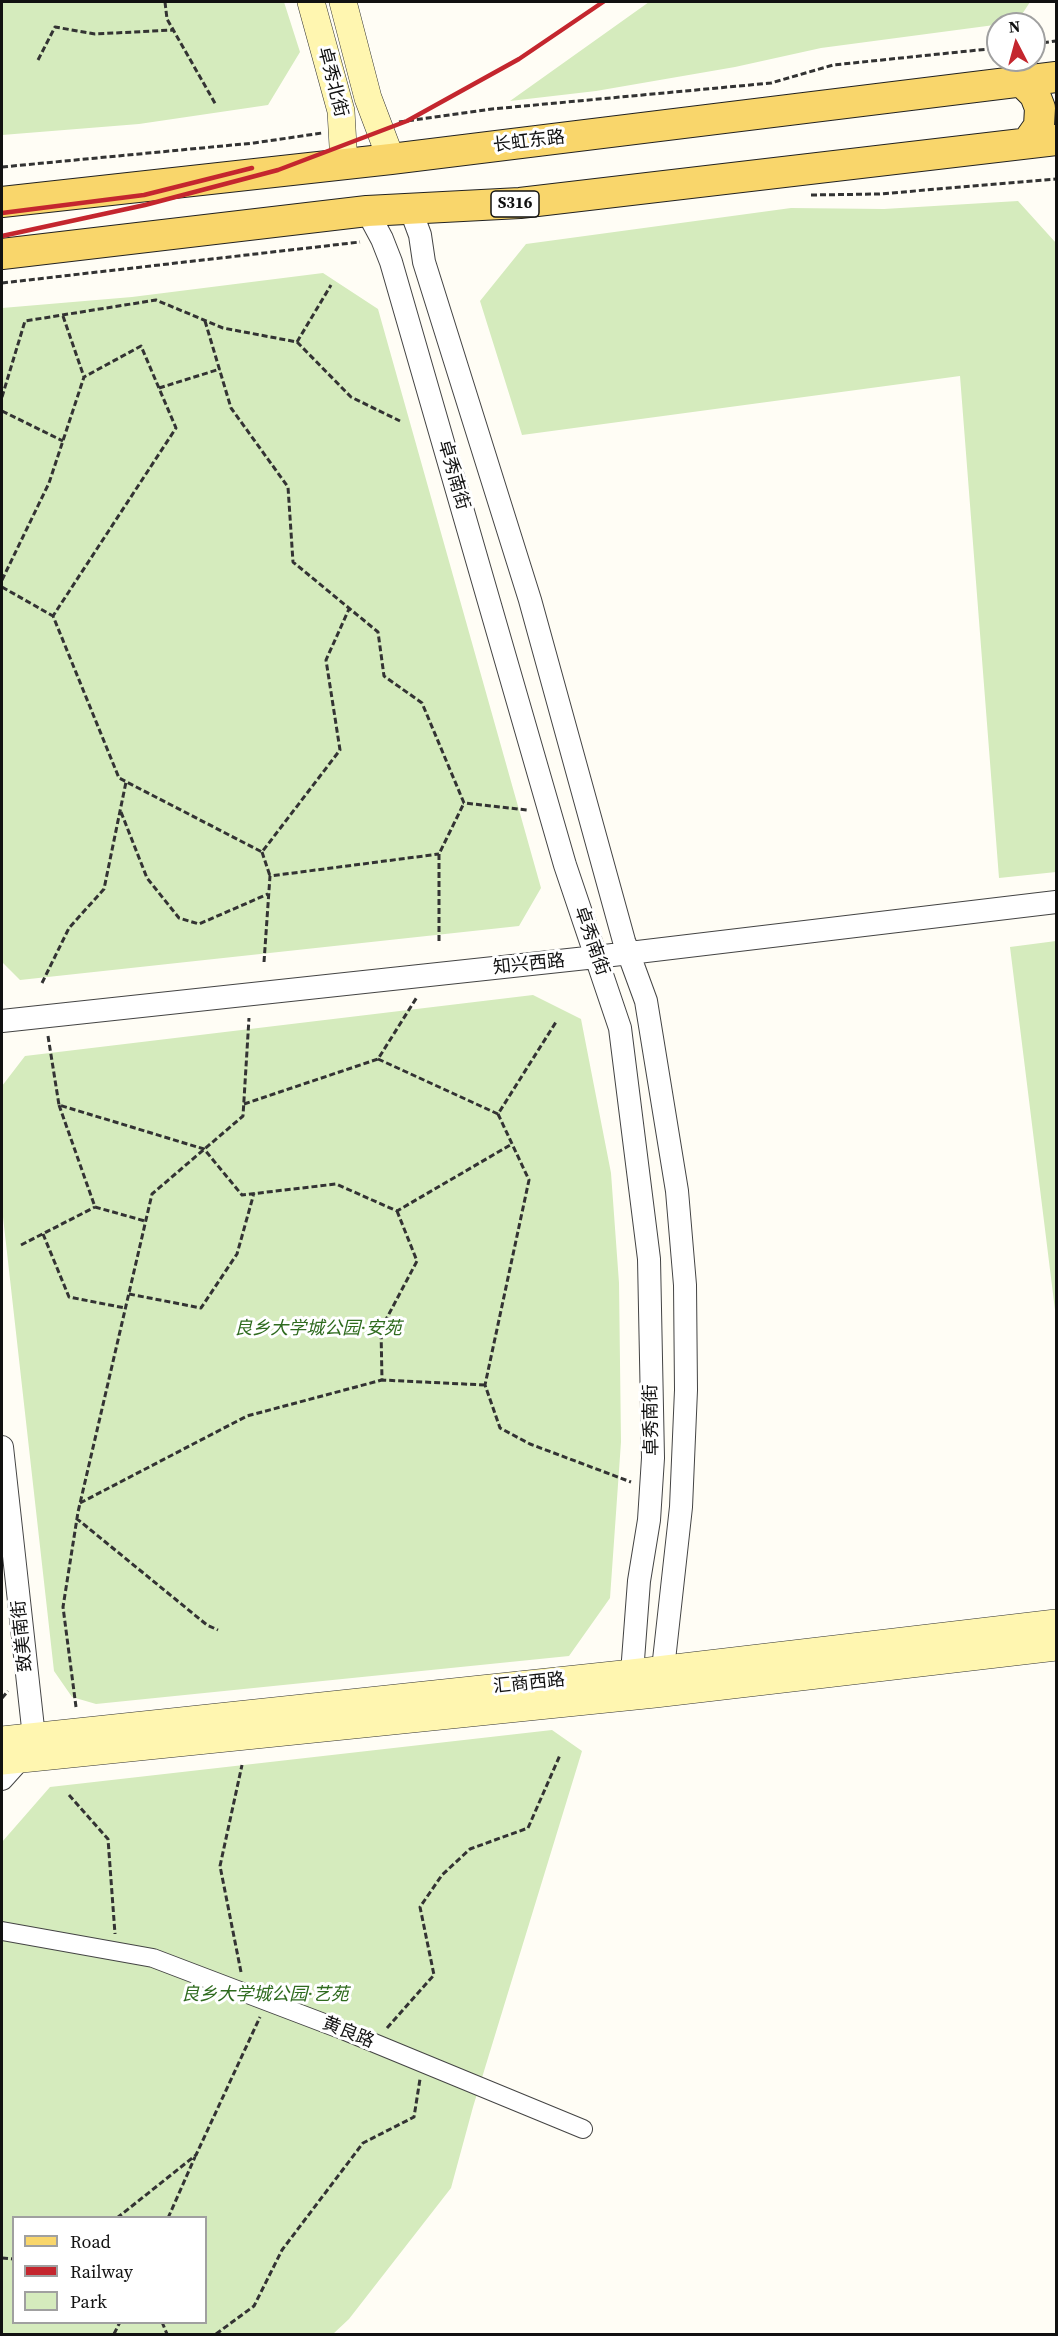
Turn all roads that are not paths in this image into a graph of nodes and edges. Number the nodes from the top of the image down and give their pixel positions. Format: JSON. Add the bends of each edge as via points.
{"nodes":[{"id":1,"x":311,"y":2,"type":"edge"},
{"id":2,"x":342,"y":2,"type":"edge"},
{"id":3,"x":1056,"y":77,"type":"edge"},
{"id":4,"x":1021,"y":81,"type":"junction"},
{"id":5,"x":1056,"y":140,"type":"edge"},
{"id":6,"x":1027,"y":143,"type":"junction"},
{"id":7,"x":391,"y":159,"type":"junction"},
{"id":8,"x":344,"y":164,"type":"junction"},
{"id":9,"x":2,"y":202,"type":"edge"},
{"id":10,"x":410,"y":208,"type":"junction"},
{"id":11,"x":368,"y":211,"type":"junction"},
{"id":12,"x":2,"y":254,"type":"edge"},
{"id":13,"x":1056,"y":902,"type":"edge"},
{"id":14,"x":629,"y":952,"type":"junction"},
{"id":15,"x":596,"y":957,"type":"junction"},
{"id":16,"x":2,"y":1021,"type":"edge"},
{"id":17,"x":2,"y":1447,"type":"edge"},
{"id":18,"x":1056,"y":1623,"type":"edge"},
{"id":19,"x":1056,"y":1647,"type":"edge"},
{"id":20,"x":659,"y":1681,"type":"junction"},
{"id":21,"x":629,"y":1685,"type":"junction"},
{"id":22,"x":34,"y":1737,"type":"junction"},
{"id":23,"x":2,"y":1740,"type":"edge"},
{"id":24,"x":11,"y":1760,"type":"edge"},
{"id":25,"x":2,"y":1779,"type":"edge"},
{"id":26,"x":2,"y":1931,"type":"edge"},
{"id":27,"x":583,"y":2128,"type":"dead end"}],
"edges":[{"from":1,"to":8,"type":"main road","name":"卓秀北街","via":[[341,111]]},
{"from":2,"to":7,"type":"main road","via":[[368,98]]},
{"from":3,"to":4,"type":"main road","name":"长虹东路"},
{"from":4,"to":6,"type":"main road","via":[[1035,95],[1040,108],[1039,126]]},
{"from":4,"to":7,"type":"main road","name":"长虹东路"},
{"from":5,"to":6,"type":"main road","number":"S316"},
{"from":6,"to":10,"type":"main road","number":"S316","via":[[514,204]]},
{"from":7,"to":8,"type":"main road","name":"长虹东路"},
{"from":8,"to":9,"type":"main road","name":"长虹东路"},
{"from":10,"to":11,"type":"main road","number":"S316"},
{"from":10,"to":14,"type":"street","name":"卓秀南街","via":[[530,600]]},
{"from":11,"to":12,"type":"main road","number":"S316"},
{"from":11,"to":15,"type":"street","name":"卓秀南街","via":[[391,262],[565,865]]},
{"from":13,"to":14,"type":"street","name":"知兴西路"},
{"from":14,"to":15,"type":"street","name":"知兴西路"},
{"from":14,"to":20,"type":"street","name":"卓秀南街","via":[[646,1000],[677,1191],[685,1285],[681,1507]]},
{"from":15,"to":16,"type":"street","name":"知兴西路"},
{"from":15,"to":21,"type":"street","name":"卓秀南街","via":[[620,1028],[649,1259],[653,1458]]},
{"from":17,"to":22,"type":"street","name":"致美南街"},
{"from":18,"to":20,"type":"main road","name":"汇商西路"},
{"from":19,"to":20,"type":"main road","name":"汇商西路"},
{"from":20,"to":21,"type":"main road","name":"汇商西路"},
{"from":21,"to":22,"type":"main road","name":"汇商西路"},
{"from":21,"to":24,"type":"main road","name":"汇商西路"},
{"from":22,"to":23,"type":"main road","name":"汇商西路"},
{"from":22,"to":24,"type":"street"},
{"from":24,"to":25,"type":"street"},
{"from":26,"to":27,"type":"street","name":"黄良路","via":[[153,1958]]}]}
